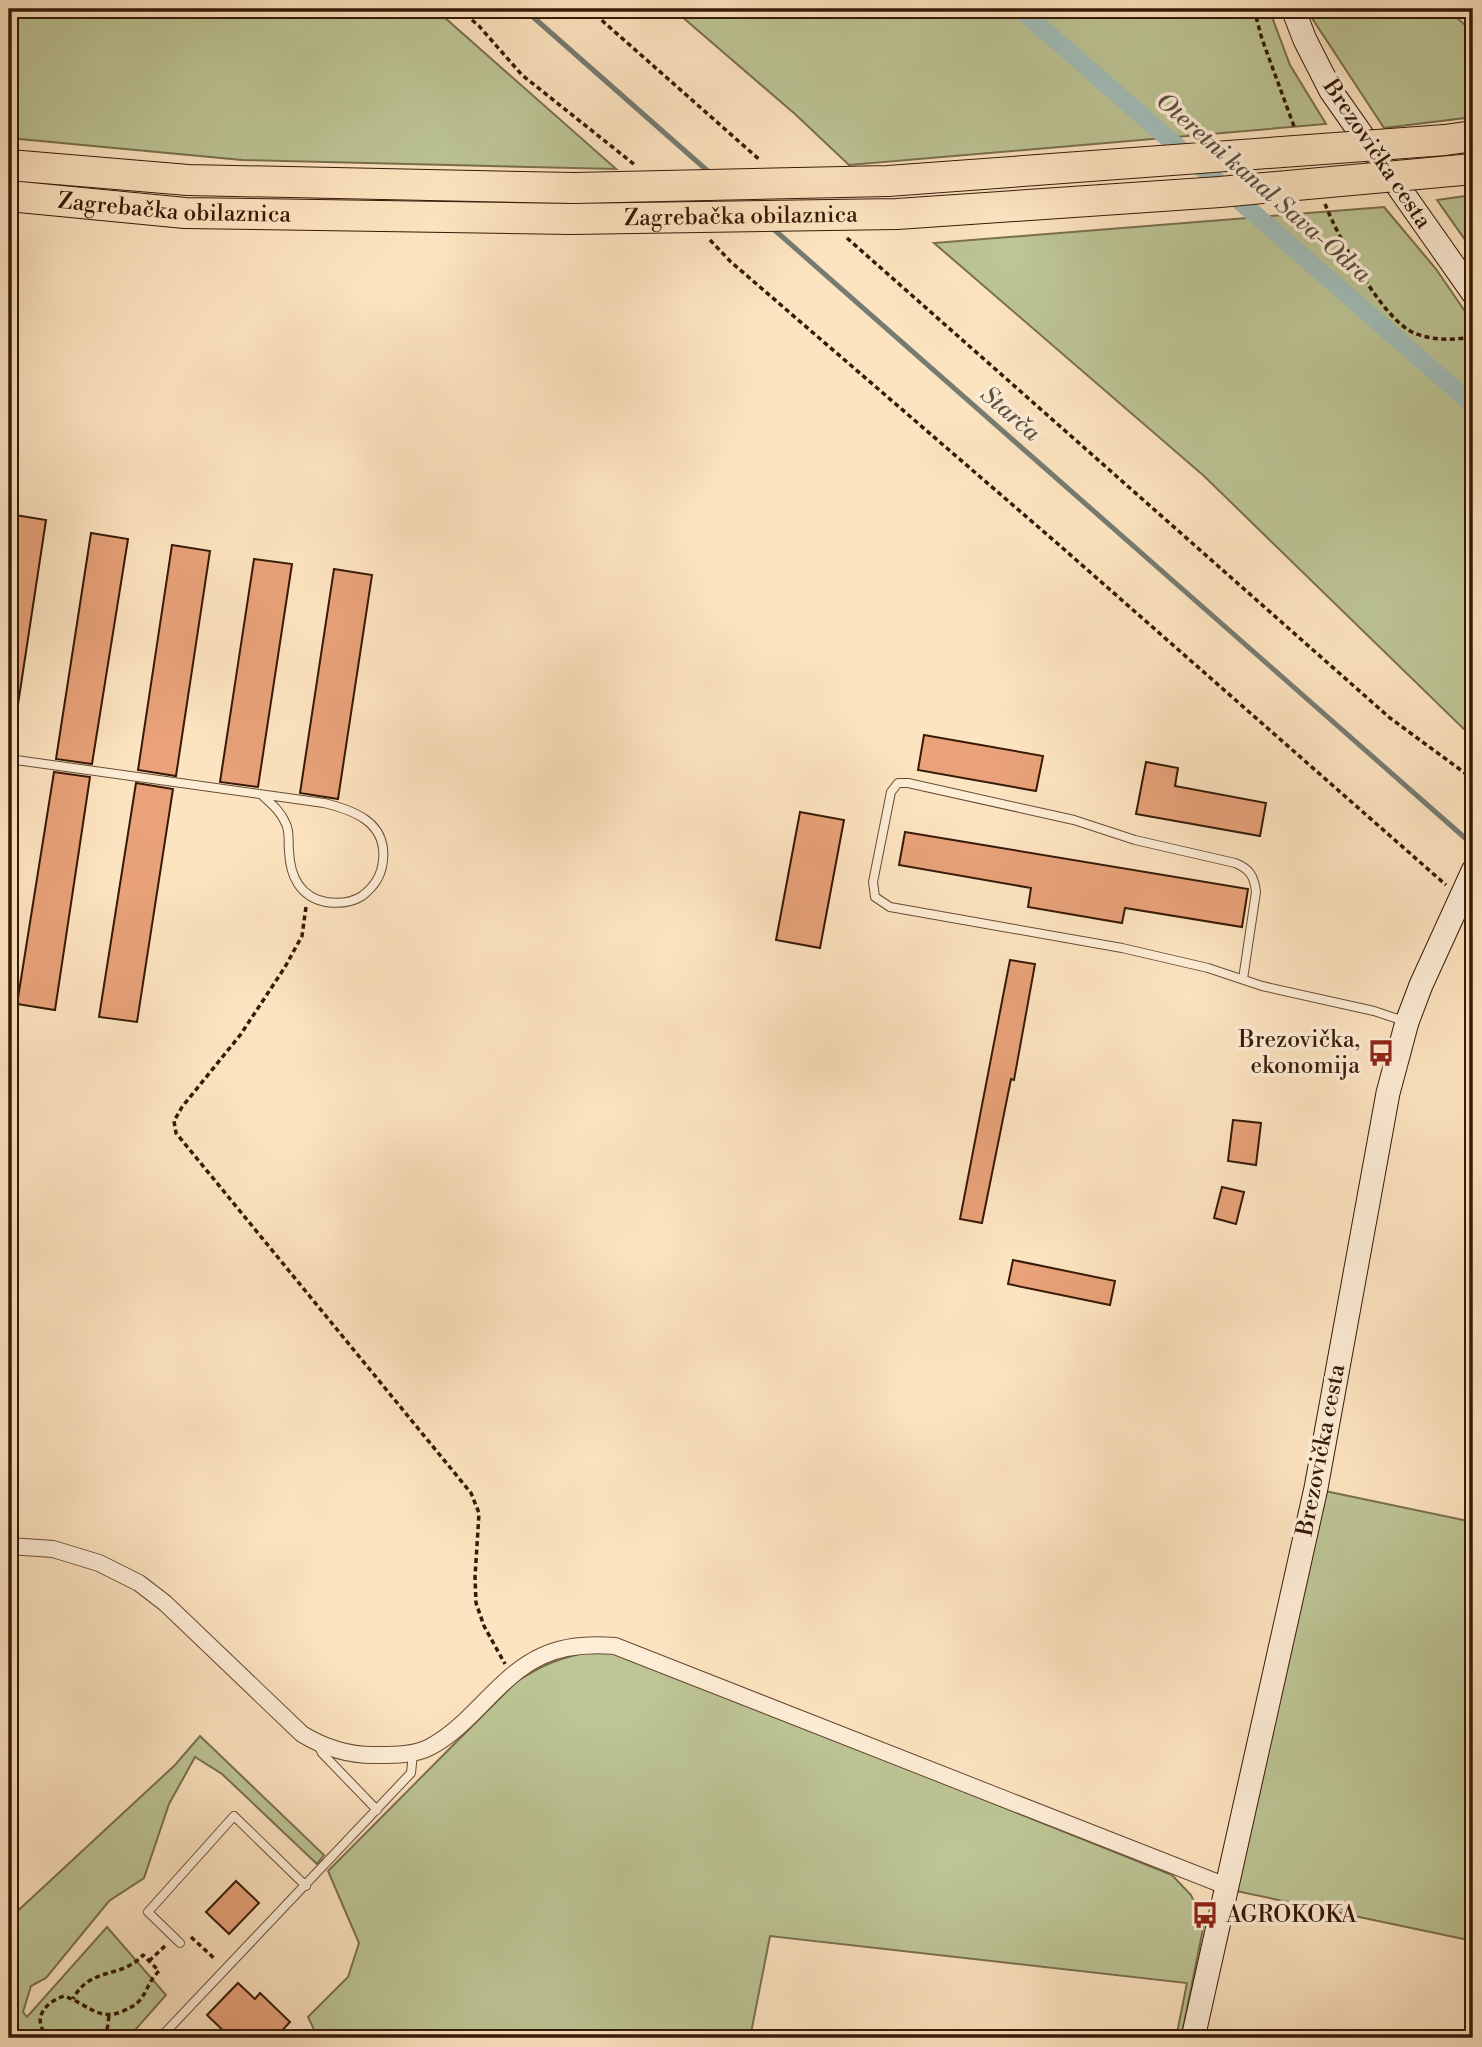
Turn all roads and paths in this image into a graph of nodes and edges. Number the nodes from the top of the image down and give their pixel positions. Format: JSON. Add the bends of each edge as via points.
{"nodes":[{"id":1,"x":459,"y":9,"type":"edge"},
{"id":2,"x":589,"y":9,"type":"edge"},
{"id":3,"x":1293,"y":9,"type":"edge"},
{"id":4,"x":1454,"y":9,"type":"edge"},
{"id":5,"x":1473,"y":26,"type":"edge"},
{"id":6,"x":1473,"y":136,"type":"edge"},
{"id":7,"x":9,"y":165,"type":"edge"},
{"id":8,"x":766,"y":166,"type":"dead end"},
{"id":9,"x":639,"y":168,"type":"dead end"},
{"id":10,"x":1473,"y":169,"type":"edge"},
{"id":11,"x":9,"y":196,"type":"edge"},
{"id":12,"x":838,"y":230,"type":"dead end"},
{"id":13,"x":702,"y":232,"type":"dead end"},
{"id":14,"x":1473,"y":293,"type":"edge"},
{"id":15,"x":9,"y":759,"type":"edge"},
{"id":16,"x":1473,"y":779,"type":"edge"},
{"id":17,"x":263,"y":796,"type":"junction"},
{"id":18,"x":1467,"y":884,"type":"edge"},
{"id":19,"x":306,"y":894,"type":"junction"},
{"id":20,"x":1243,"y":979,"type":"junction"},
{"id":21,"x":1407,"y":1021,"type":"junction"},
{"id":22,"x":9,"y":1546,"type":"edge"},
{"id":23,"x":511,"y":1676,"type":"junction"},
{"id":24,"x":317,"y":1743,"type":"junction"},
{"id":25,"x":413,"y":1752,"type":"junction"},
{"id":26,"x":377,"y":1810,"type":"junction"},
{"id":27,"x":306,"y":1886,"type":"junction"},
{"id":28,"x":1226,"y":1886,"type":"junction"},
{"id":29,"x":177,"y":1940,"type":"junction"},
{"id":30,"x":149,"y":1961,"type":"junction"},
{"id":31,"x":226,"y":1969,"type":"junction"},
{"id":32,"x":73,"y":1999,"type":"junction"},
{"id":33,"x":109,"y":2016,"type":"junction"},
{"id":34,"x":49,"y":2038,"type":"edge"},
{"id":35,"x":106,"y":2038,"type":"edge"},
{"id":36,"x":160,"y":2038,"type":"edge"},
{"id":37,"x":1193,"y":2038,"type":"edge"}],
"edges":[{"from":1,"to":9,"type":"path","via":[[522,75]]},
{"from":2,"to":8,"type":"path"},
{"from":3,"to":14,"type":"main road","name":"Brezovička cesta","via":[[1331,91]]},
{"from":4,"to":5,"type":"path"},
{"from":6,"to":7,"type":"highway","name":"Zagrebačka obilaznica","bridge":true,"via":[[888,181],[574,188],[188,180]]},
{"from":10,"to":11,"type":"highway","name":"Zagrebačka obilaznica","bridge":true,"via":[[897,214],[571,219],[185,213]]},
{"from":12,"to":16,"type":"path","via":[[1390,718]]},
{"from":13,"to":18,"type":"path","via":[[1026,517]]},
{"from":15,"to":17,"type":"lane"},
{"from":17,"to":19,"type":"lane","via":[[279,810],[288,827],[291,869]]},
{"from":17,"to":19,"type":"lane","via":[[353,810],[370,822],[381,839],[384,858],[371,889],[346,903]]},
{"from":18,"to":21,"type":"main road","name":"Brezovička cesta"},
{"from":19,"to":23,"type":"path","via":[[302,936],[285,968],[242,1034],[182,1107],[174,1121],[176,1133],[471,1493],[478,1513],[476,1603]]},
{"from":20,"to":20,"type":"lane","via":[[1122,948],[890,907],[875,897],[873,882],[891,792],[898,783],[908,783],[1074,820],[1248,868],[1256,892]]},
{"from":20,"to":21,"type":"lane"},
{"from":21,"to":28,"type":"main road","name":"Brezovička cesta","via":[[1388,1093],[1315,1488]]},
{"from":22,"to":24,"type":"street","via":[[53,1549],[99,1563],[139,1583]]},
{"from":23,"to":25,"type":"street","via":[[445,1738]]},
{"from":23,"to":28,"type":"street","via":[[540,1656],[560,1649],[615,1646]]},
{"from":24,"to":25,"type":"street","via":[[367,1755]]},
{"from":24,"to":26,"type":"lane"},
{"from":25,"to":26,"type":"lane","via":[[411,1773]]},
{"from":26,"to":27,"type":"lane"},
{"from":27,"to":29,"type":"lane","via":[[234,1816],[148,1912]]},
{"from":27,"to":31,"type":"lane"},
{"from":28,"to":37,"type":"main road","name":"Brezovička cesta"},
{"from":29,"to":30,"type":"path"},
{"from":29,"to":31,"type":"path","via":[[183,1929]]},
{"from":30,"to":32,"type":"path","via":[[143,1955],[131,1966],[94,1977]]},
{"from":30,"to":33,"type":"path","via":[[159,1971],[148,1982],[144,1996],[133,2007]]},
{"from":31,"to":36,"type":"lane"},
{"from":32,"to":33,"type":"path"},
{"from":32,"to":34,"type":"path","via":[[56,1999],[42,2011],[40,2024]]},
{"from":33,"to":35,"type":"path"}]}
